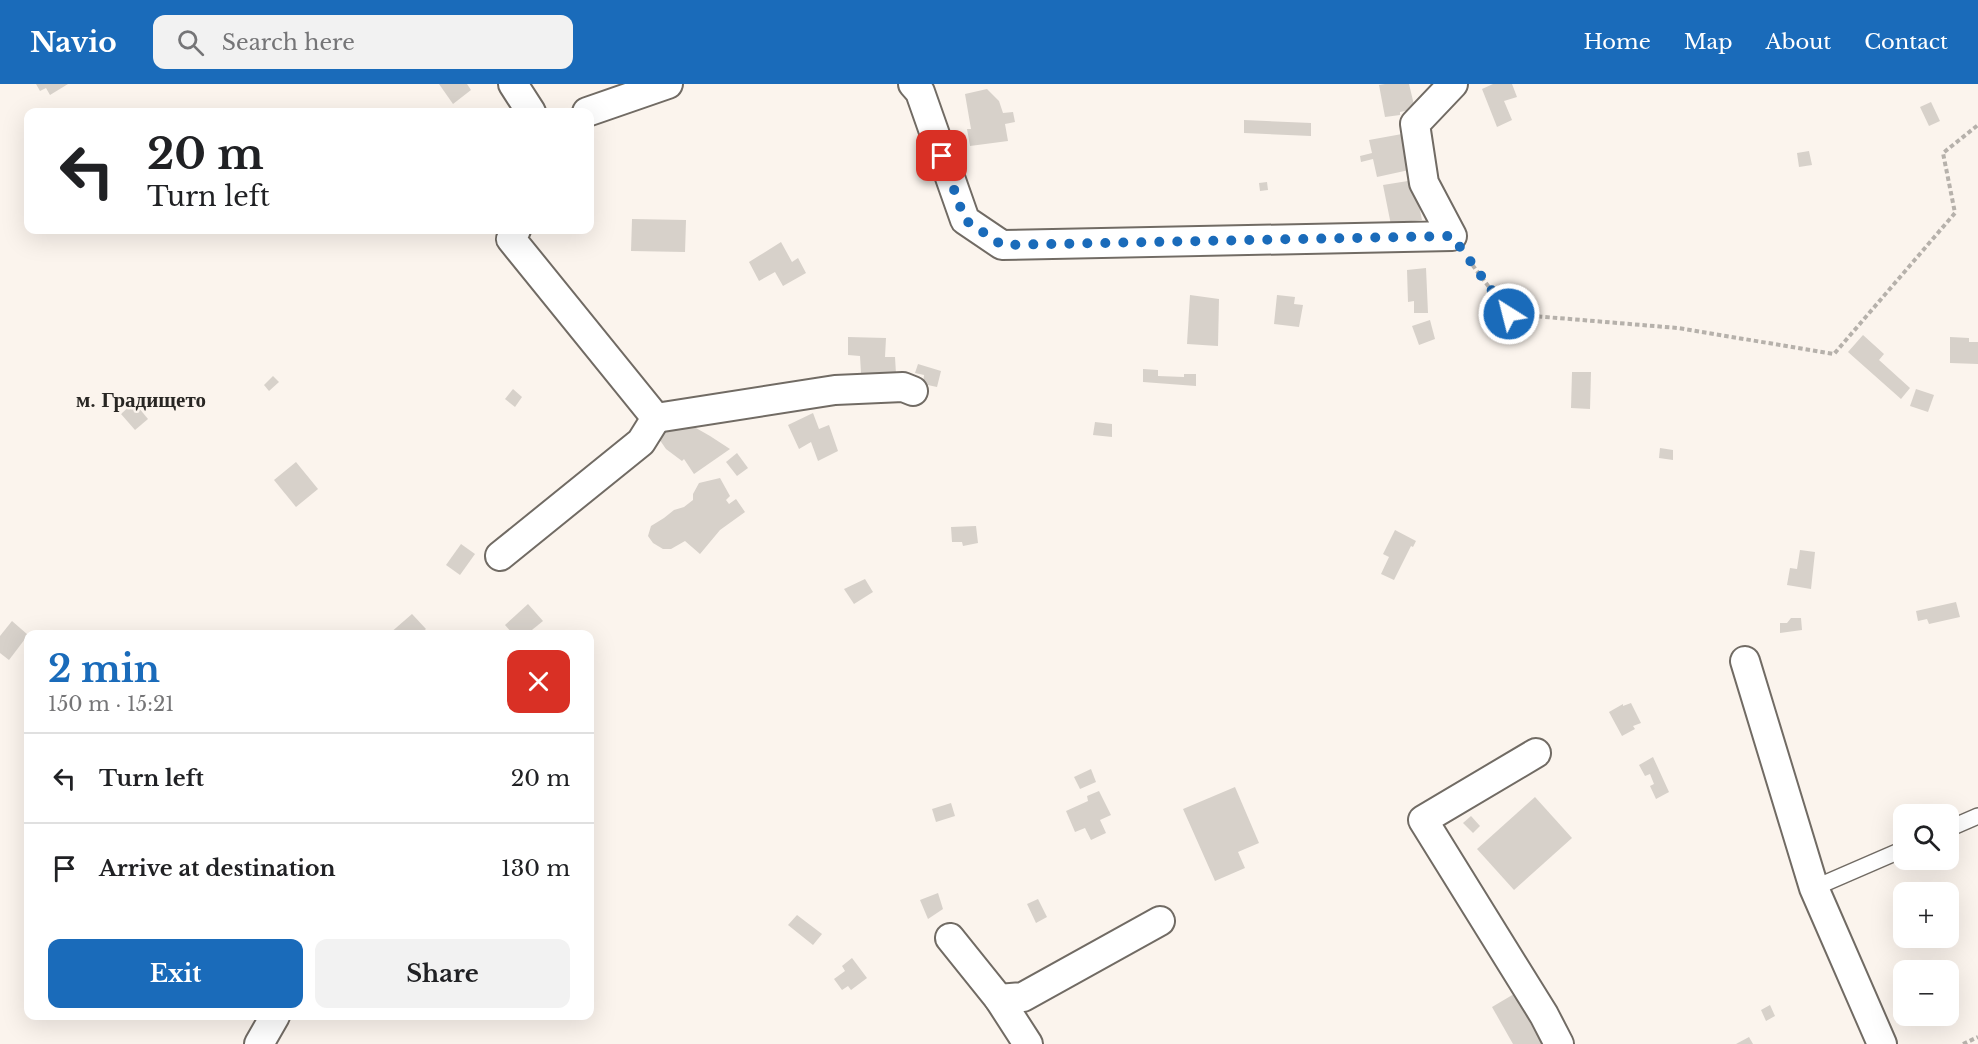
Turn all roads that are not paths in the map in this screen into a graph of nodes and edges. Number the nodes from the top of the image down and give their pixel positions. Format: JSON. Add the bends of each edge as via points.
{"nodes":[{"id":1,"x":513,"y":84,"type":"edge"},
{"id":2,"x":668,"y":84,"type":"edge"},
{"id":3,"x":913,"y":84,"type":"edge"},
{"id":4,"x":1453,"y":84,"type":"edge"},
{"id":5,"x":528,"y":108,"type":"edge"},
{"id":6,"x":594,"y":110,"type":"edge"},
{"id":7,"x":514,"y":234,"type":"edge"},
{"id":8,"x":913,"y":391,"type":"dead end"},
{"id":9,"x":656,"y":417,"type":"junction"},
{"id":10,"x":500,"y":556,"type":"dead end"},
{"id":11,"x":1745,"y":661,"type":"dead end"},
{"id":12,"x":1536,"y":753,"type":"dead end"},
{"id":13,"x":1978,"y":816,"type":"edge"},
{"id":14,"x":1959,"y":824,"type":"edge"},
{"id":15,"x":1893,"y":854,"type":"edge"},
{"id":16,"x":1814,"y":888,"type":"junction"},
{"id":17,"x":1160,"y":921,"type":"dead end"},
{"id":18,"x":950,"y":938,"type":"dead end"},
{"id":19,"x":999,"y":999,"type":"junction"},
{"id":20,"x":273,"y":1020,"type":"edge"},
{"id":21,"x":259,"y":1044,"type":"edge"},
{"id":22,"x":1028,"y":1044,"type":"edge"},
{"id":23,"x":1559,"y":1044,"type":"edge"},
{"id":24,"x":1882,"y":1044,"type":"edge"}],
"edges":[{"from":1,"to":5,"type":"street"},
{"from":2,"to":6,"type":"street"},
{"from":3,"to":4,"type":"street","via":[[920,92],[965,220],[1002,245],[1452,236],[1425,183],[1415,124]]},
{"from":7,"to":9,"type":"street","via":[[511,239]]},
{"from":8,"to":9,"type":"street","via":[[903,387],[835,390]]},
{"from":9,"to":10,"type":"street","via":[[641,442]]},
{"from":11,"to":16,"type":"street"},
{"from":12,"to":23,"type":"street","via":[[1423,820]]},
{"from":13,"to":14,"type":"lane"},
{"from":15,"to":16,"type":"lane"},
{"from":16,"to":24,"type":"street"},
{"from":17,"to":19,"type":"street","via":[[1023,997]]},
{"from":18,"to":19,"type":"street"},
{"from":19,"to":22,"type":"street"},
{"from":20,"to":21,"type":"street"}]}
